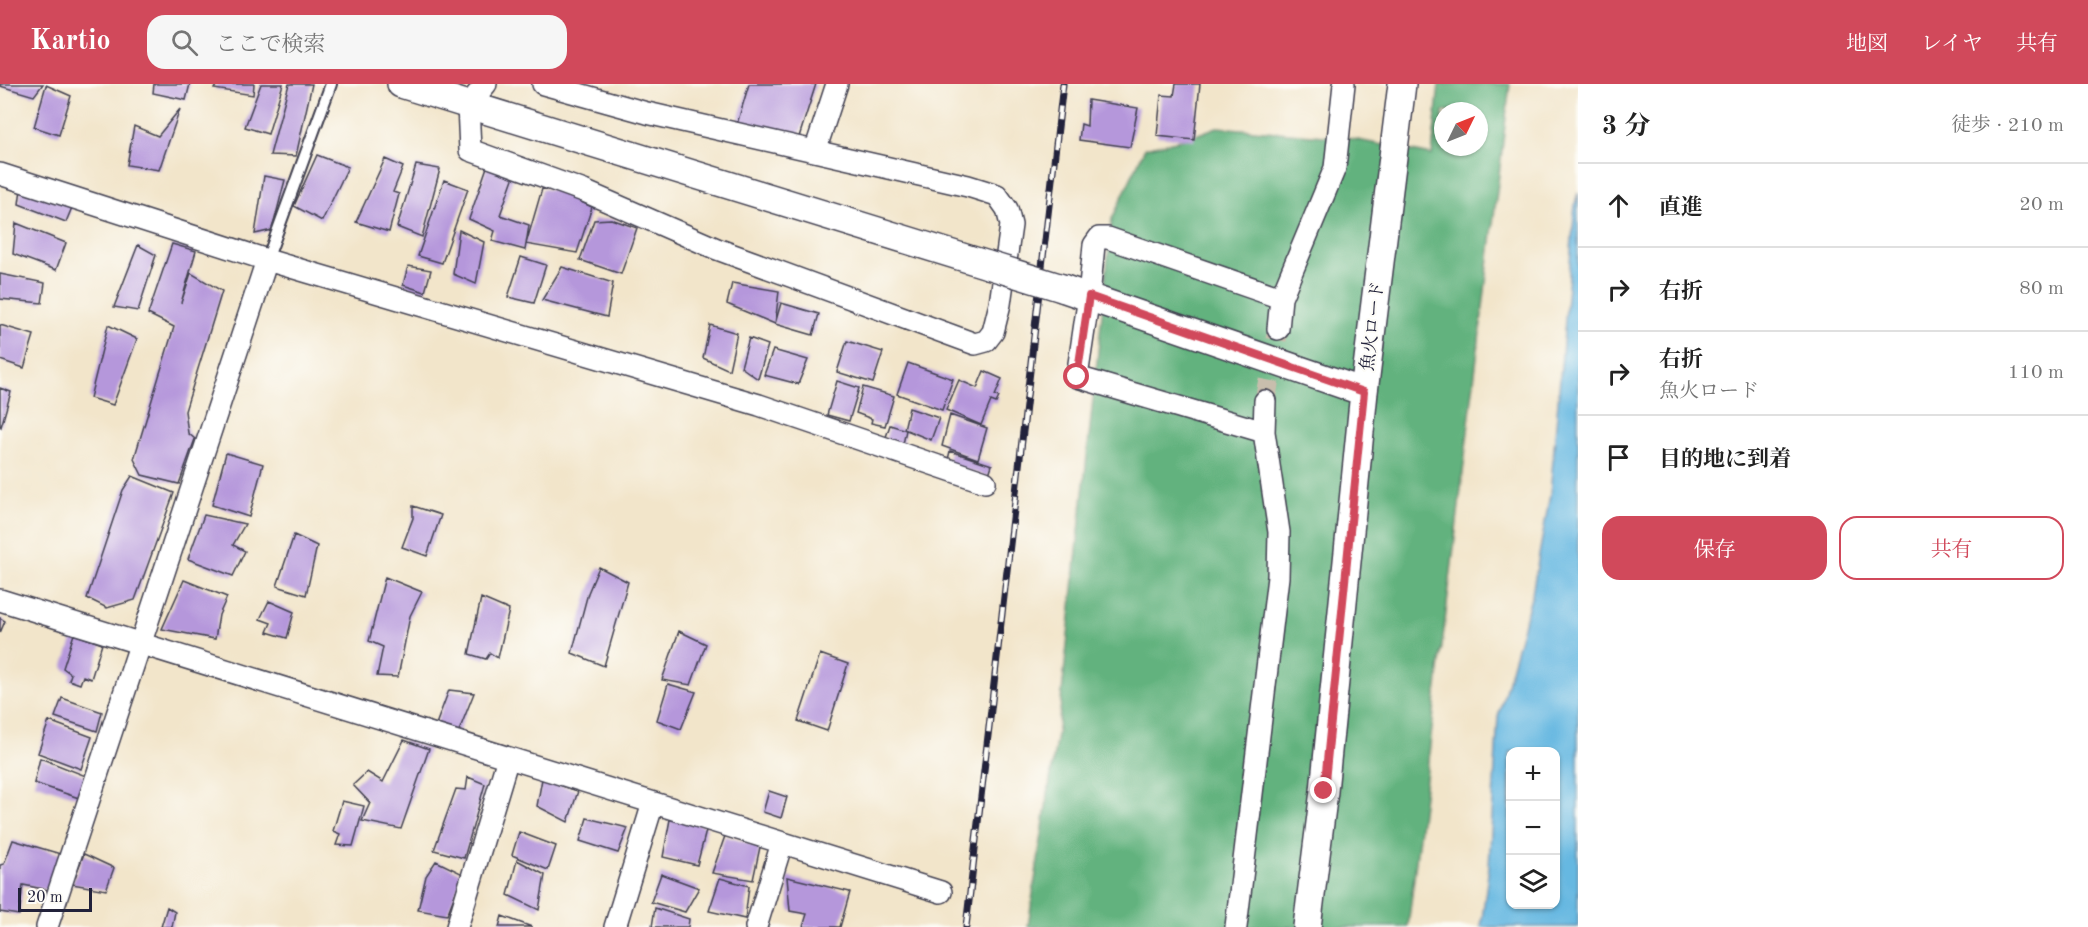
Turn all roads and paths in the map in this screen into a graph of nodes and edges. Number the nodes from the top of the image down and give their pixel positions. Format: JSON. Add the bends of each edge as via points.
{"nodes":[{"id":1,"x":331,"y":84,"type":"edge"},
{"id":2,"x":401,"y":84,"type":"edge"},
{"id":3,"x":486,"y":84,"type":"edge"},
{"id":4,"x":543,"y":84,"type":"edge"},
{"id":5,"x":837,"y":84,"type":"edge"},
{"id":6,"x":1344,"y":84,"type":"edge"},
{"id":7,"x":1402,"y":84,"type":"edge"},
{"id":8,"x":468,"y":105,"type":"junction"},
{"id":9,"x":815,"y":151,"type":"junction"},
{"id":10,"x":0,"y":174,"type":"edge"},
{"id":11,"x":267,"y":260,"type":"junction"},
{"id":12,"x":1089,"y":296,"type":"junction"},
{"id":13,"x":1281,"y":298,"type":"junction"},
{"id":14,"x":1278,"y":329,"type":"tunnel mouth"},
{"id":15,"x":1364,"y":392,"type":"junction"},
{"id":16,"x":1266,"y":401,"type":"tunnel mouth"},
{"id":17,"x":1264,"y":432,"type":"junction"},
{"id":18,"x":985,"y":482,"type":"dead end"},
{"id":19,"x":0,"y":600,"type":"edge"},
{"id":20,"x":140,"y":644,"type":"junction"},
{"id":21,"x":508,"y":758,"type":"junction"},
{"id":22,"x":653,"y":803,"type":"junction"},
{"id":23,"x":782,"y":843,"type":"junction"},
{"id":24,"x":941,"y":892,"type":"dead end"},
{"id":25,"x":47,"y":927,"type":"edge"},
{"id":26,"x":457,"y":927,"type":"edge"},
{"id":27,"x":615,"y":927,"type":"edge"},
{"id":28,"x":756,"y":927,"type":"edge"},
{"id":29,"x":1236,"y":927,"type":"edge"},
{"id":30,"x":1307,"y":927,"type":"edge"}],
"edges":[{"from":1,"to":11,"type":"lane"},
{"from":2,"to":8,"type":"street"},
{"from":3,"to":8,"type":"street"},
{"from":4,"to":9,"type":"street","via":[[647,113]]},
{"from":5,"to":9,"type":"street"},
{"from":6,"to":13,"type":"street","via":[[1335,168]]},
{"from":7,"to":15,"type":"street","name":"魚火ロード"},
{"from":8,"to":9,"type":"street","via":[[470,150],[584,190],[739,257],[975,344],[986,341],[993,332],[1011,225],[1007,208],[997,195]]},
{"from":8,"to":12,"type":"street","bridge":true},
{"from":10,"to":11,"type":"street"},
{"from":11,"to":18,"type":"street","via":[[759,405]]},
{"from":11,"to":20,"type":"street"},
{"from":12,"to":13,"type":"street","via":[[1094,244],[1099,238],[1108,238]]},
{"from":12,"to":15,"type":"street"},
{"from":12,"to":17,"type":"street","via":[[1077,377]]},
{"from":13,"to":14,"type":"street"},
{"from":15,"to":30,"type":"street","name":"魚火ロード"},
{"from":16,"to":17,"type":"street"},
{"from":17,"to":29,"type":"street","via":[[1278,520],[1278,578]]},
{"from":19,"to":20,"type":"street"},
{"from":20,"to":21,"type":"street"},
{"from":20,"to":25,"type":"street"},
{"from":21,"to":22,"type":"street"},
{"from":21,"to":26,"type":"street"},
{"from":22,"to":23,"type":"street"},
{"from":22,"to":27,"type":"street"},
{"from":23,"to":24,"type":"street"},
{"from":23,"to":28,"type":"street"}]}
